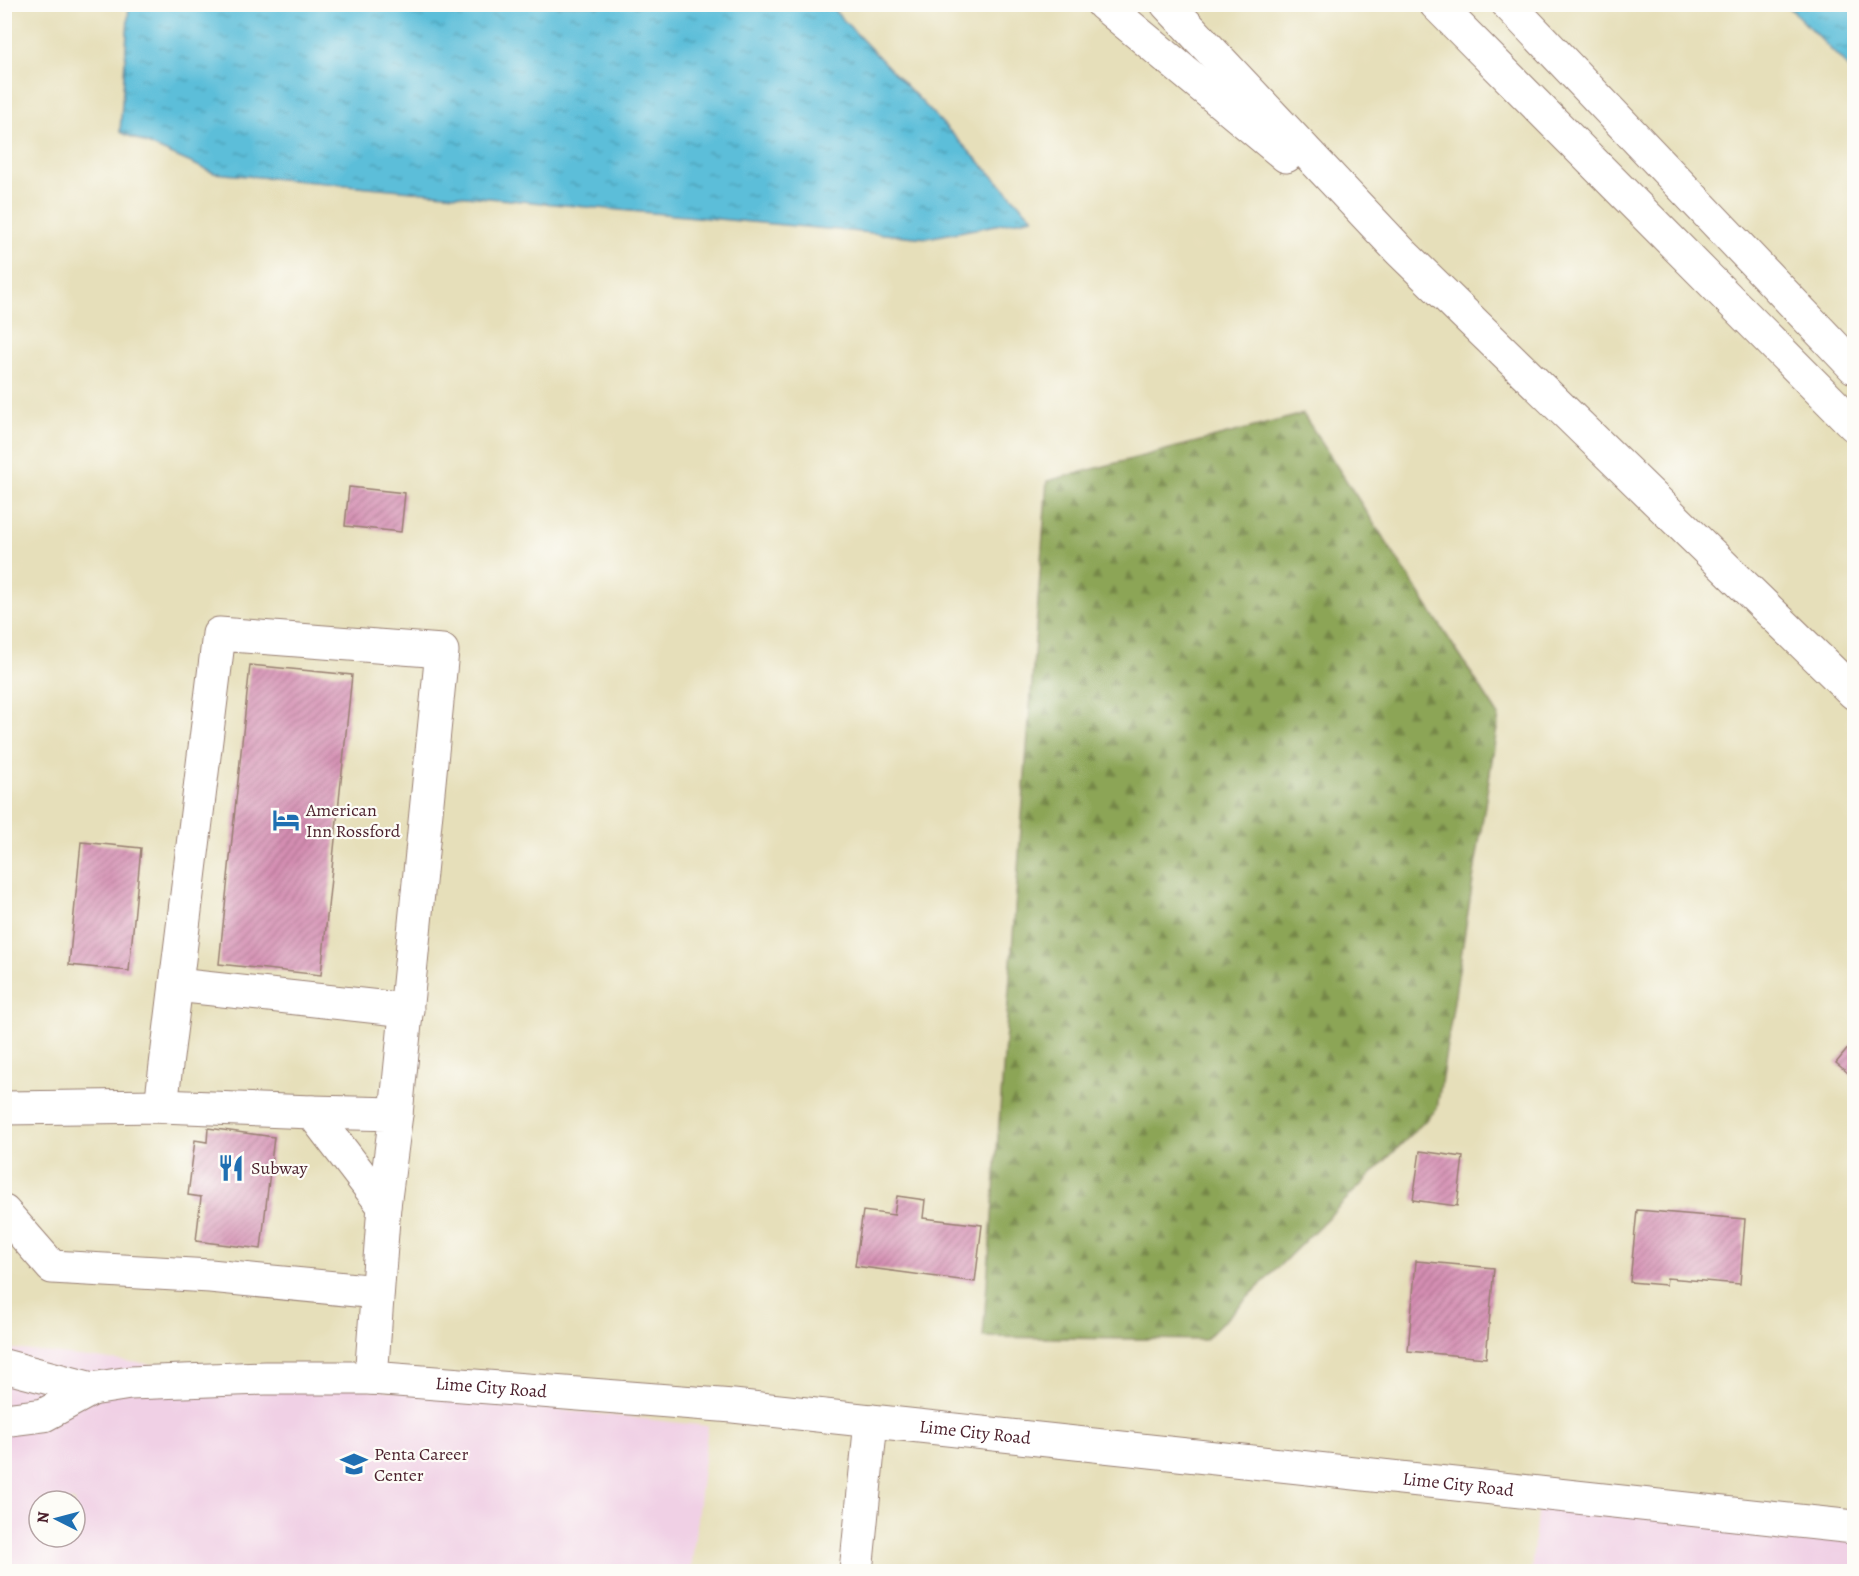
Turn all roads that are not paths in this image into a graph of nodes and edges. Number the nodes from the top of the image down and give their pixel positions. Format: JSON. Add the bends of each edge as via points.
{"nodes":[{"id":1,"x":1103,"y":4,"type":"edge"},
{"id":2,"x":1167,"y":4,"type":"edge"},
{"id":3,"x":1436,"y":4,"type":"edge"},
{"id":4,"x":1508,"y":4,"type":"edge"},
{"id":5,"x":1400,"y":251,"type":"junction"},
{"id":6,"x":1854,"y":367,"type":"edge"},
{"id":7,"x":1854,"y":424,"type":"edge"},
{"id":8,"x":1854,"y":693,"type":"edge"},
{"id":9,"x":176,"y":985,"type":"junction"},
{"id":10,"x":406,"y":1010,"type":"junction"},
{"id":11,"x":162,"y":1106,"type":"junction"},
{"id":12,"x":4,"y":1108,"type":"edge"},
{"id":13,"x":312,"y":1112,"type":"junction"},
{"id":14,"x":396,"y":1114,"type":"junction"},
{"id":15,"x":384,"y":1206,"type":"junction"},
{"id":16,"x":4,"y":1212,"type":"edge"},
{"id":17,"x":377,"y":1292,"type":"junction"},
{"id":18,"x":4,"y":1366,"type":"edge"},
{"id":19,"x":371,"y":1378,"type":"junction"},
{"id":20,"x":92,"y":1389,"type":"junction"},
{"id":21,"x":4,"y":1420,"type":"edge"},
{"id":22,"x":872,"y":1421,"type":"junction"},
{"id":23,"x":1854,"y":1527,"type":"edge"},
{"id":24,"x":856,"y":1572,"type":"edge"}],
"edges":[{"from":1,"to":5,"type":"main road"},
{"from":2,"to":5,"type":"main road"},
{"from":3,"to":7,"type":"main road"},
{"from":4,"to":6,"type":"main road"},
{"from":5,"to":8,"type":"main road"},
{"from":9,"to":10,"type":"main road"},
{"from":9,"to":10,"type":"main road","via":[[219,634],[442,651]]},
{"from":9,"to":11,"type":"main road"},
{"from":10,"to":14,"type":"main road"},
{"from":11,"to":12,"type":"main road"},
{"from":11,"to":13,"type":"main road"},
{"from":13,"to":14,"type":"main road"},
{"from":13,"to":15,"type":"main road"},
{"from":14,"to":15,"type":"main road"},
{"from":15,"to":17,"type":"main road"},
{"from":16,"to":17,"type":"main road","via":[[52,1267],[210,1276]]},
{"from":17,"to":19,"type":"main road"},
{"from":18,"to":20,"type":"main road","name":"Lime City Road"},
{"from":19,"to":20,"type":"main road","name":"Lime City Road","via":[[265,1378]]},
{"from":19,"to":22,"type":"main road","name":"Lime City Road","via":[[733,1406]]},
{"from":20,"to":21,"type":"main road","name":"Lime City Road","via":[[44,1415]]},
{"from":22,"to":23,"type":"main road","name":"Lime City Road"},
{"from":22,"to":24,"type":"main road"}]}
